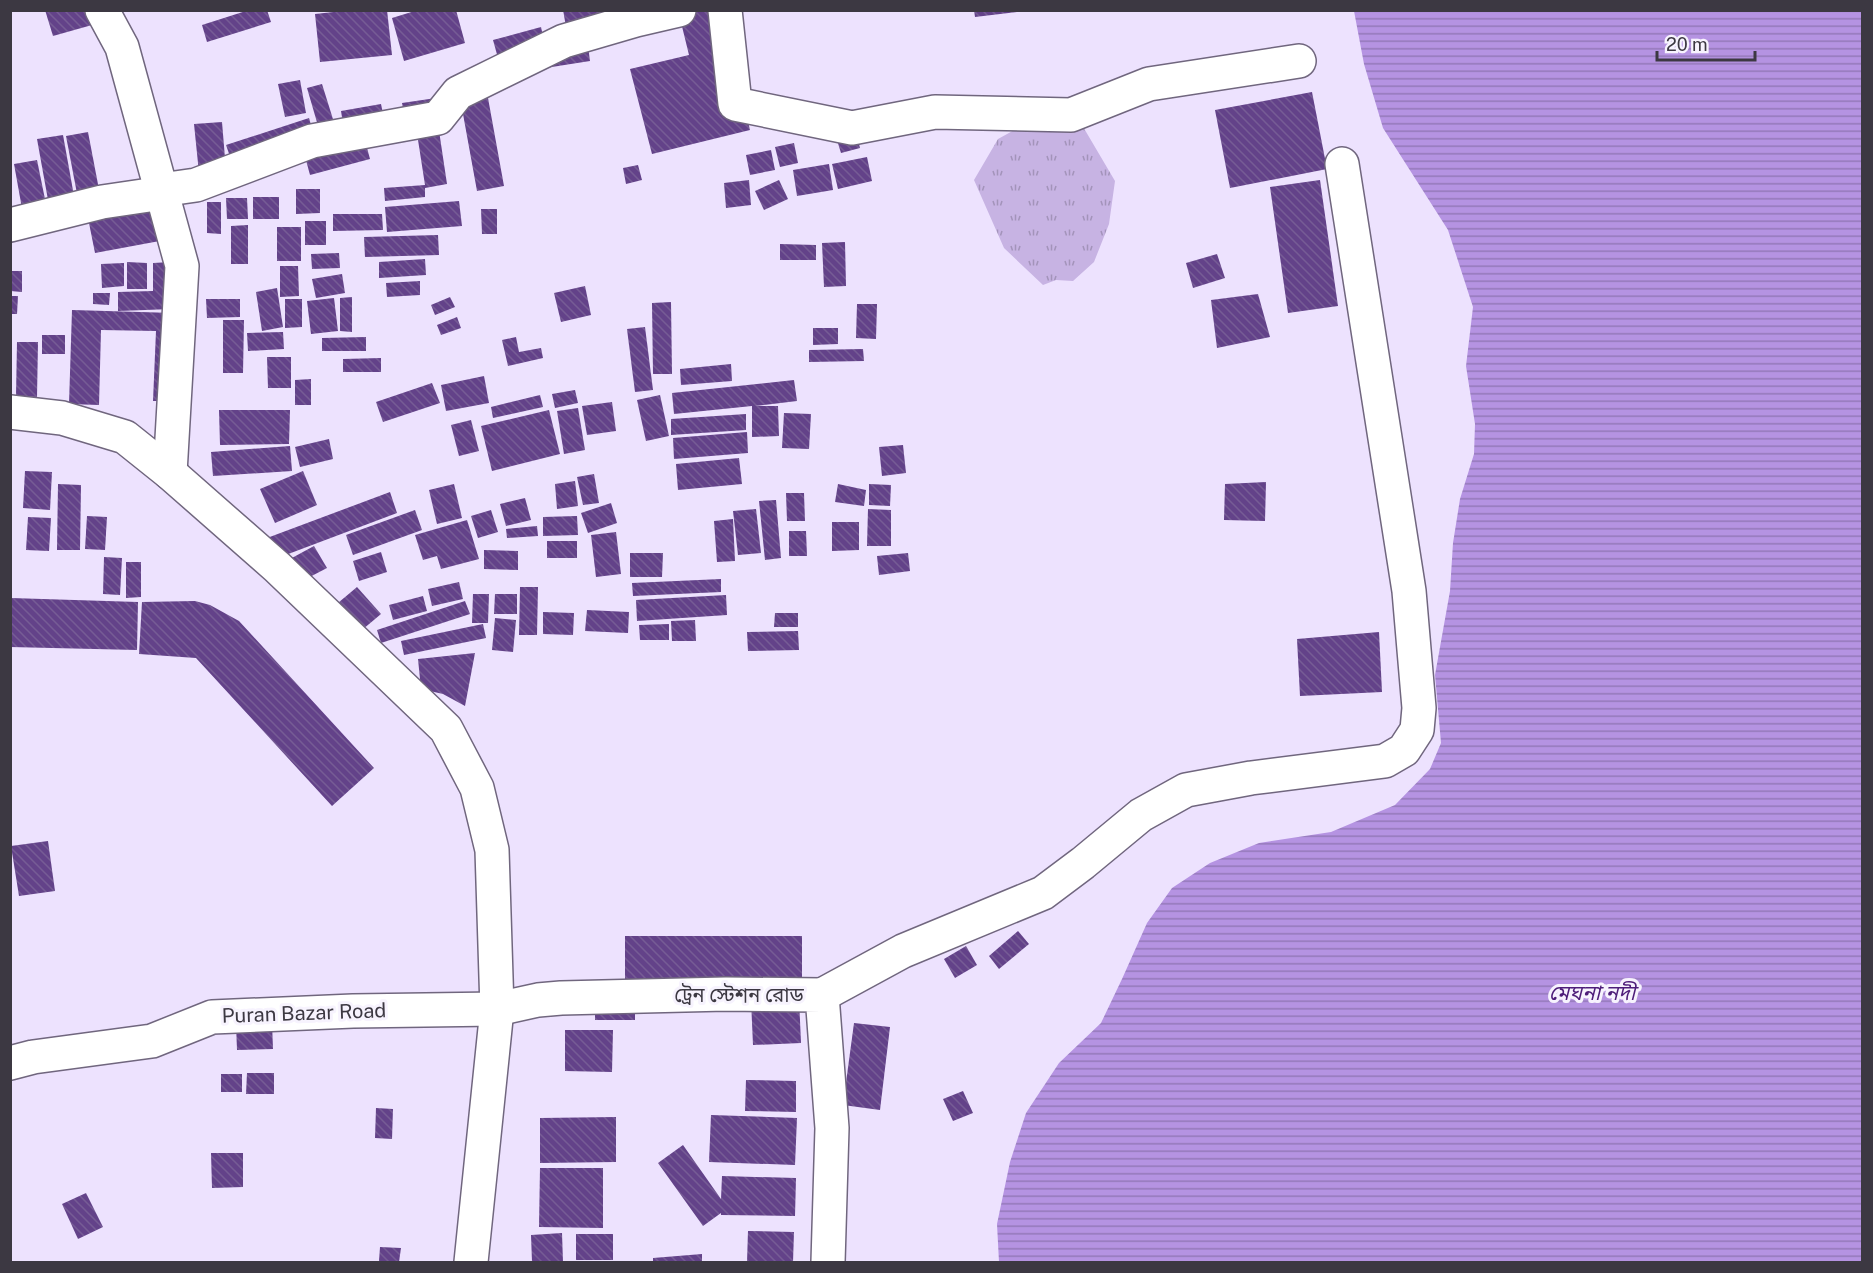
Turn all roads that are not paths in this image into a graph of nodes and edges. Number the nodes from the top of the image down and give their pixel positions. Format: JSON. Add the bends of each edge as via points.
{"nodes":[{"id":1,"x":102,"y":10,"type":"edge"},
{"id":2,"x":679,"y":10,"type":"edge"},
{"id":3,"x":725,"y":10,"type":"edge"},
{"id":4,"x":1299,"y":62,"type":"dead end"},
{"id":5,"x":1342,"y":164,"type":"dead end"},
{"id":6,"x":163,"y":193,"type":"junction"},
{"id":7,"x":10,"y":225,"type":"edge"},
{"id":8,"x":10,"y":412,"type":"edge"},
{"id":9,"x":170,"y":473,"type":"junction"},
{"id":10,"x":822,"y":995,"type":"junction"},
{"id":11,"x":497,"y":1009,"type":"junction"},
{"id":12,"x":10,"y":1063,"type":"edge"},
{"id":13,"x":471,"y":1263,"type":"edge"},
{"id":14,"x":828,"y":1263,"type":"edge"}],
"edges":[{"from":1,"to":6,"type":"street","via":[[122,47]]},
{"from":2,"to":6,"type":"street","via":[[564,41],[458,93],[438,118],[312,141],[196,185]]},
{"from":3,"to":4,"type":"street","via":[[735,104],[852,128],[935,112],[1071,115],[1149,84]]},
{"from":5,"to":10,"type":"street","via":[[1409,591],[1419,708],[1417,730],[1411,740],[1404,750],[1384,761],[1186,790],[1141,815],[1043,893],[903,951]]},
{"from":6,"to":7,"type":"street","via":[[102,202]]},
{"from":6,"to":9,"type":"street","via":[[182,266]]},
{"from":8,"to":9,"type":"street","via":[[62,418],[125,437]]},
{"from":9,"to":11,"type":"street","via":[[277,567],[446,729],[477,788],[492,850]]},
{"from":10,"to":11,"type":"street","name":"ট্রেন স্টেশন রোড","via":[[561,998]]},
{"from":10,"to":14,"type":"street","name":"ট্রেন স্টেশন রোড","via":[[832,1128]]},
{"from":11,"to":12,"type":"street","name":"Puran Bazar Road","via":[[212,1017],[152,1041]]},
{"from":11,"to":13,"type":"street"}]}
